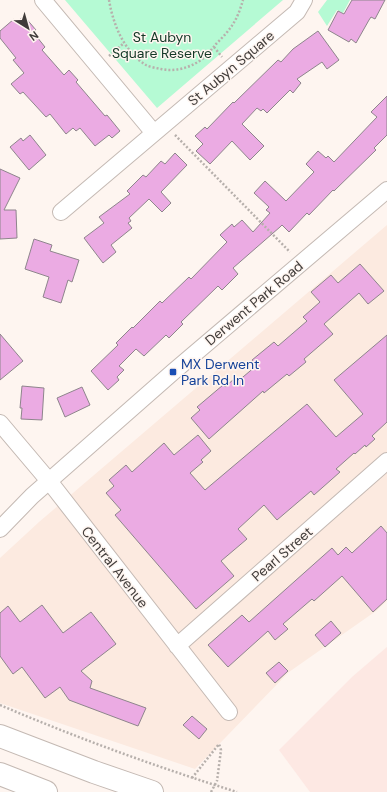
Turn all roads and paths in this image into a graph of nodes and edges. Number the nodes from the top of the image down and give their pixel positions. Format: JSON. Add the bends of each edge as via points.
{"nodes":[{"id":1,"x":43,"y":0,"type":"edge"},
{"id":2,"x":109,"y":0,"type":"edge"},
{"id":3,"x":243,"y":0,"type":"edge"},
{"id":4,"x":304,"y":0,"type":"edge"},
{"id":5,"x":124,"y":43,"type":"junction"},
{"id":6,"x":98,"y":66,"type":"junction"},
{"id":7,"x":159,"y":129,"type":"junction"},
{"id":8,"x":387,"y":190,"type":"edge"},
{"id":9,"x":61,"y":212,"type":"dead end"},
{"id":10,"x":301,"y":263,"type":"junction"},
{"id":11,"x":0,"y":423,"type":"edge"},
{"id":12,"x":387,"y":461,"type":"edge"},
{"id":13,"x":49,"y":481,"type":"junction"},
{"id":14,"x":32,"y":496,"type":"junction"},
{"id":15,"x":0,"y":513,"type":"edge"},
{"id":16,"x":0,"y":529,"type":"edge"},
{"id":17,"x":177,"y":646,"type":"junction"},
{"id":18,"x":0,"y":705,"type":"edge"},
{"id":19,"x":228,"y":712,"type":"dead end"},
{"id":20,"x":0,"y":736,"type":"edge"},
{"id":21,"x":0,"y":774,"type":"edge"},
{"id":22,"x":192,"y":778,"type":"junction"},
{"id":23,"x":0,"y":786,"type":"edge"},
{"id":24,"x":45,"y":791,"type":"edge"},
{"id":25,"x":152,"y":792,"type":"edge"},
{"id":26,"x":210,"y":792,"type":"edge"},
{"id":27,"x":237,"y":792,"type":"edge"}],
"edges":[{"from":1,"to":6,"type":"street"},
{"from":2,"to":5,"type":"path","via":[[113,20]]},
{"from":3,"to":5,"type":"path","via":[[231,28],[202,59],[178,70],[147,66],[136,58]]},
{"from":4,"to":7,"type":"street","name":"St Aubyn Square","via":[[297,12]]},
{"from":5,"to":6,"type":"path"},
{"from":6,"to":7,"type":"street"},
{"from":7,"to":9,"type":"street","name":"St Aubyn Square"},
{"from":7,"to":10,"type":"path"},
{"from":8,"to":10,"type":"street","name":"Derwent Park Road"},
{"from":10,"to":13,"type":"street","name":"Derwent Park Road"},
{"from":11,"to":13,"type":"street","name":"Central Avenue"},
{"from":12,"to":17,"type":"street","name":"Pearl Street"},
{"from":13,"to":14,"type":"street","name":"Derwent Park Road"},
{"from":13,"to":17,"type":"street","name":"Central Avenue"},
{"from":14,"to":15,"type":"street","name":"Derwent Park Road"},
{"from":14,"to":16,"type":"street","name":"Derwent Park Road"},
{"from":17,"to":19,"type":"street","name":"Central Avenue"},
{"from":18,"to":22,"type":"path"},
{"from":20,"to":25,"type":"highway"},
{"from":21,"to":24,"type":"highway"},
{"from":22,"to":26,"type":"path","bridge":true,"via":[[219,744],[221,750],[217,781]]},
{"from":22,"to":27,"type":"path"},
{"from":23,"to":24,"type":"street"}]}
